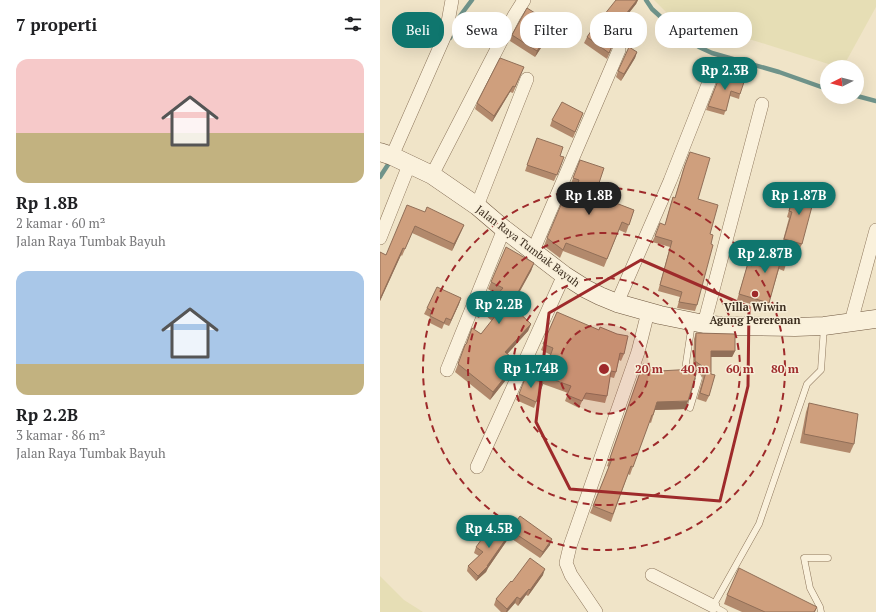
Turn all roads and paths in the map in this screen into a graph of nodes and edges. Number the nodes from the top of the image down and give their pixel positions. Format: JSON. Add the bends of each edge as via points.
{"nodes":[{"id":1,"x":452,"y":0,"type":"edge"},
{"id":2,"x":524,"y":0,"type":"edge"},
{"id":3,"x":619,"y":50,"type":"dead end"},
{"id":4,"x":713,"y":72,"type":"dead end"},
{"id":5,"x":528,"y":79,"type":"dead end"},
{"id":6,"x":762,"y":104,"type":"dead end"},
{"id":7,"x":396,"y":158,"type":"edge"},
{"id":8,"x":432,"y":176,"type":"junction"},
{"id":9,"x":476,"y":206,"type":"junction"},
{"id":10,"x":504,"y":229,"type":"junction"},
{"id":11,"x":876,"y":230,"type":"edge"},
{"id":12,"x":380,"y":238,"type":"edge"},
{"id":13,"x":533,"y":251,"type":"junction"},
{"id":14,"x":564,"y":275,"type":"junction"},
{"id":15,"x":617,"y":302,"type":"junction"},
{"id":16,"x":648,"y":312,"type":"junction"},
{"id":17,"x":876,"y":319,"type":"edge"},
{"id":18,"x":851,"y":322,"type":"junction"},
{"id":19,"x":698,"y":323,"type":"junction"},
{"id":20,"x":824,"y":326,"type":"junction"},
{"id":21,"x":447,"y":370,"type":"dead end"},
{"id":22,"x":690,"y":408,"type":"edge"},
{"id":23,"x":477,"y":468,"type":"dead end"},
{"id":24,"x":828,"y":558,"type":"dead end"},
{"id":25,"x":652,"y":575,"type":"dead end"},
{"id":26,"x":719,"y":609,"type":"edge"},
{"id":27,"x":596,"y":612,"type":"edge"},
{"id":28,"x":821,"y":612,"type":"edge"}],
"edges":[{"from":1,"to":7,"type":"street","via":[[446,33]]},
{"from":2,"to":8,"type":"street"},
{"from":3,"to":13,"type":"street"},
{"from":4,"to":15,"type":"street"},
{"from":5,"to":9,"type":"street"},
{"from":6,"to":19,"type":"street"},
{"from":7,"to":8,"type":"street","name":"Jalan Raya Tumbak Bayuh"},
{"from":7,"to":12,"type":"street"},
{"from":8,"to":9,"type":"street","name":"Jalan Raya Tumbak Bayuh"},
{"from":9,"to":10,"type":"street","name":"Jalan Raya Tumbak Bayuh"},
{"from":10,"to":13,"type":"street","name":"Jalan Raya Tumbak Bayuh"},
{"from":10,"to":21,"type":"street"},
{"from":11,"to":18,"type":"street"},
{"from":13,"to":14,"type":"street","name":"Jalan Raya Tumbak Bayuh"},
{"from":14,"to":15,"type":"street","name":"Jalan Raya Tumbak Bayuh","via":[[586,289]]},
{"from":14,"to":23,"type":"street"},
{"from":15,"to":16,"type":"street","name":"Jalan Raya Tumbak Bayuh"},
{"from":16,"to":19,"type":"street","name":"Jalan Raya Tumbak Bayuh"},
{"from":16,"to":27,"type":"street","via":[[638,352],[566,562],[570,575]]},
{"from":17,"to":18,"type":"street","name":"Jalan Raya Tumbak Bayuh"},
{"from":18,"to":20,"type":"street","name":"Jalan Raya Tumbak Bayuh"},
{"from":19,"to":20,"type":"street","name":"Jalan Raya Tumbak Bayuh","via":[[722,326]]},
{"from":19,"to":22,"type":"lane","via":[[686,368],[699,378]]},
{"from":20,"to":26,"type":"lane","via":[[821,370],[807,384],[759,524]]},
{"from":24,"to":28,"type":"lane","via":[[804,558],[810,588]]},
{"from":25,"to":26,"type":"street"}]}
